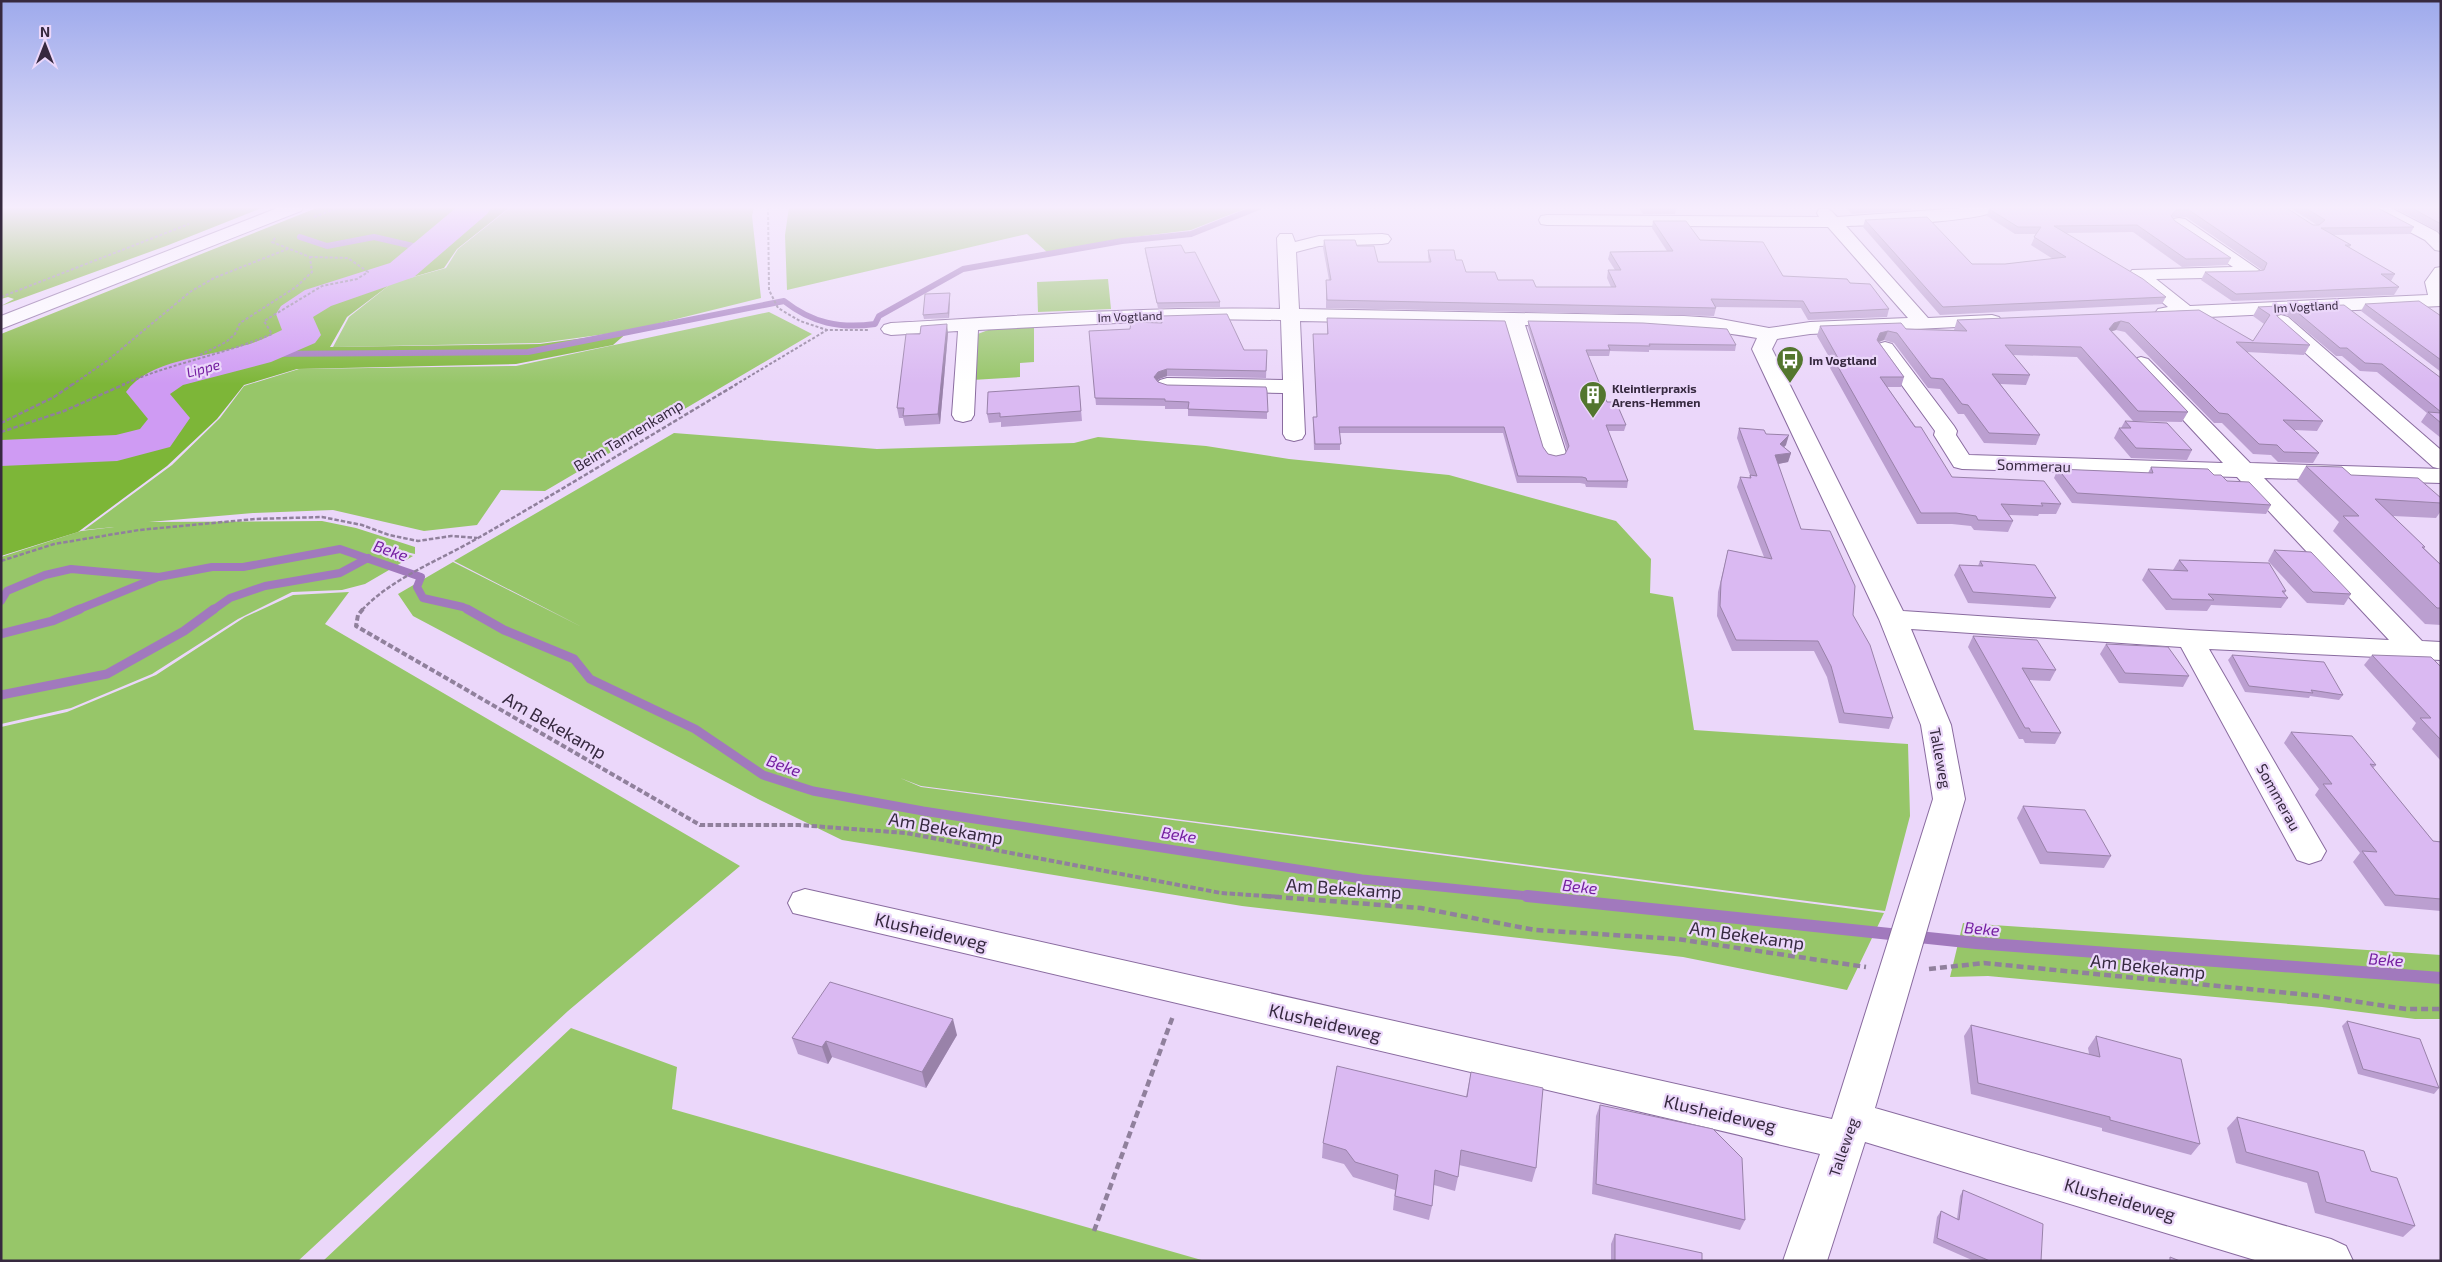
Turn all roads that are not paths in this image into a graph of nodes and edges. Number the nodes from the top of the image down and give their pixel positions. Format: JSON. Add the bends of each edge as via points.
{"nodes":[{"id":1,"x":146,"y":266,"type":"edge"},
{"id":2,"x":1288,"y":266,"type":"edge"},
{"id":3,"x":1872,"y":266,"type":"edge"},
{"id":4,"x":2244,"y":266,"type":"edge"},
{"id":5,"x":2441,"y":272,"type":"edge"},
{"id":6,"x":2441,"y":298,"type":"edge"},
{"id":7,"x":2186,"y":312,"type":"junction"},
{"id":8,"x":2149,"y":314,"type":"edge"},
{"id":9,"x":1291,"y":316,"type":"junction"},
{"id":10,"x":1514,"y":320,"type":"junction"},
{"id":11,"x":2012,"y":320,"type":"edge"},
{"id":12,"x":2281,"y":321,"type":"edge"},
{"id":13,"x":1,"y":323,"type":"edge"},
{"id":14,"x":968,"y":324,"type":"junction"},
{"id":15,"x":1924,"y":324,"type":"junction"},
{"id":16,"x":891,"y":329,"type":"road end"},
{"id":17,"x":1769,"y":334,"type":"junction"},
{"id":18,"x":2124,"y":345,"type":"edge"},
{"id":19,"x":1885,"y":348,"type":"edge"},
{"id":20,"x":1167,"y":384,"type":"edge"},
{"id":21,"x":1294,"y":387,"type":"junction"},
{"id":22,"x":963,"y":415,"type":"dead end"},
{"id":23,"x":1294,"y":434,"type":"dead end"},
{"id":24,"x":1555,"y":452,"type":"dead end"},
{"id":25,"x":2441,"y":462,"type":"edge"},
{"id":26,"x":2244,"y":471,"type":"junction"},
{"id":27,"x":2441,"y":476,"type":"edge"},
{"id":28,"x":1893,"y":619,"type":"junction"},
{"id":29,"x":2190,"y":639,"type":"junction"},
{"id":30,"x":2414,"y":649,"type":"junction"},
{"id":31,"x":2441,"y":651,"type":"edge"},
{"id":32,"x":2309,"y":851,"type":"dead end"},
{"id":33,"x":805,"y":903,"type":"dead end"},
{"id":34,"x":1849,"y":1131,"type":"junction"},
{"id":35,"x":1805,"y":1261,"type":"edge"},
{"id":36,"x":2331,"y":1261,"type":"edge"}],
"edges":[{"from":1,"to":13,"type":"main road"},
{"from":2,"to":9,"type":"main road"},
{"from":3,"to":15,"type":"main road"},
{"from":4,"to":7,"type":"main road","via":[[2253,272],[2138,274]]},
{"from":5,"to":6,"type":"main road","via":[[2434,282],[2436,293]]},
{"from":6,"to":7,"type":"main road","name":"Im Vogtland"},
{"from":7,"to":8,"type":"main road","name":"Im Vogtland"},
{"from":9,"to":10,"type":"main road","name":"Im Vogtland"},
{"from":9,"to":14,"type":"main road","name":"Im Vogtland","via":[[1198,313]]},
{"from":9,"to":21,"type":"main road"},
{"from":10,"to":17,"type":"main road","name":"Im Vogtland","via":[[1684,322]]},
{"from":10,"to":24,"type":"main road"},
{"from":11,"to":15,"type":"main road","name":"Im Vogtland"},
{"from":12,"to":25,"type":"main road"},
{"from":14,"to":16,"type":"main road","name":"Im Vogtland"},
{"from":14,"to":22,"type":"main road","via":[[973,393]]},
{"from":15,"to":17,"type":"main road","name":"Im Vogtland","via":[[1810,328]]},
{"from":17,"to":28,"type":"main road","name":"Talleweg","via":[[1762,349]]},
{"from":18,"to":26,"type":"main road"},
{"from":19,"to":26,"type":"main road","name":"Sommerau","via":[[1946,431],[1945,436],[1962,462]]},
{"from":20,"to":21,"type":"main road"},
{"from":21,"to":23,"type":"main road"},
{"from":26,"to":27,"type":"main road","name":"Sommerau"},
{"from":26,"to":30,"type":"main road"},
{"from":28,"to":29,"type":"main road"},
{"from":28,"to":34,"type":"main road","name":"Talleweg","via":[[1936,724],[1949,799]]},
{"from":29,"to":30,"type":"main road"},
{"from":29,"to":32,"type":"main road","name":"Sommerau"},
{"from":30,"to":31,"type":"main road"},
{"from":33,"to":34,"type":"main road","name":"Klusheideweg","via":[[1183,989]]},
{"from":34,"to":35,"type":"main road","name":"Talleweg"},
{"from":34,"to":36,"type":"main road","name":"Klusheideweg"}]}
